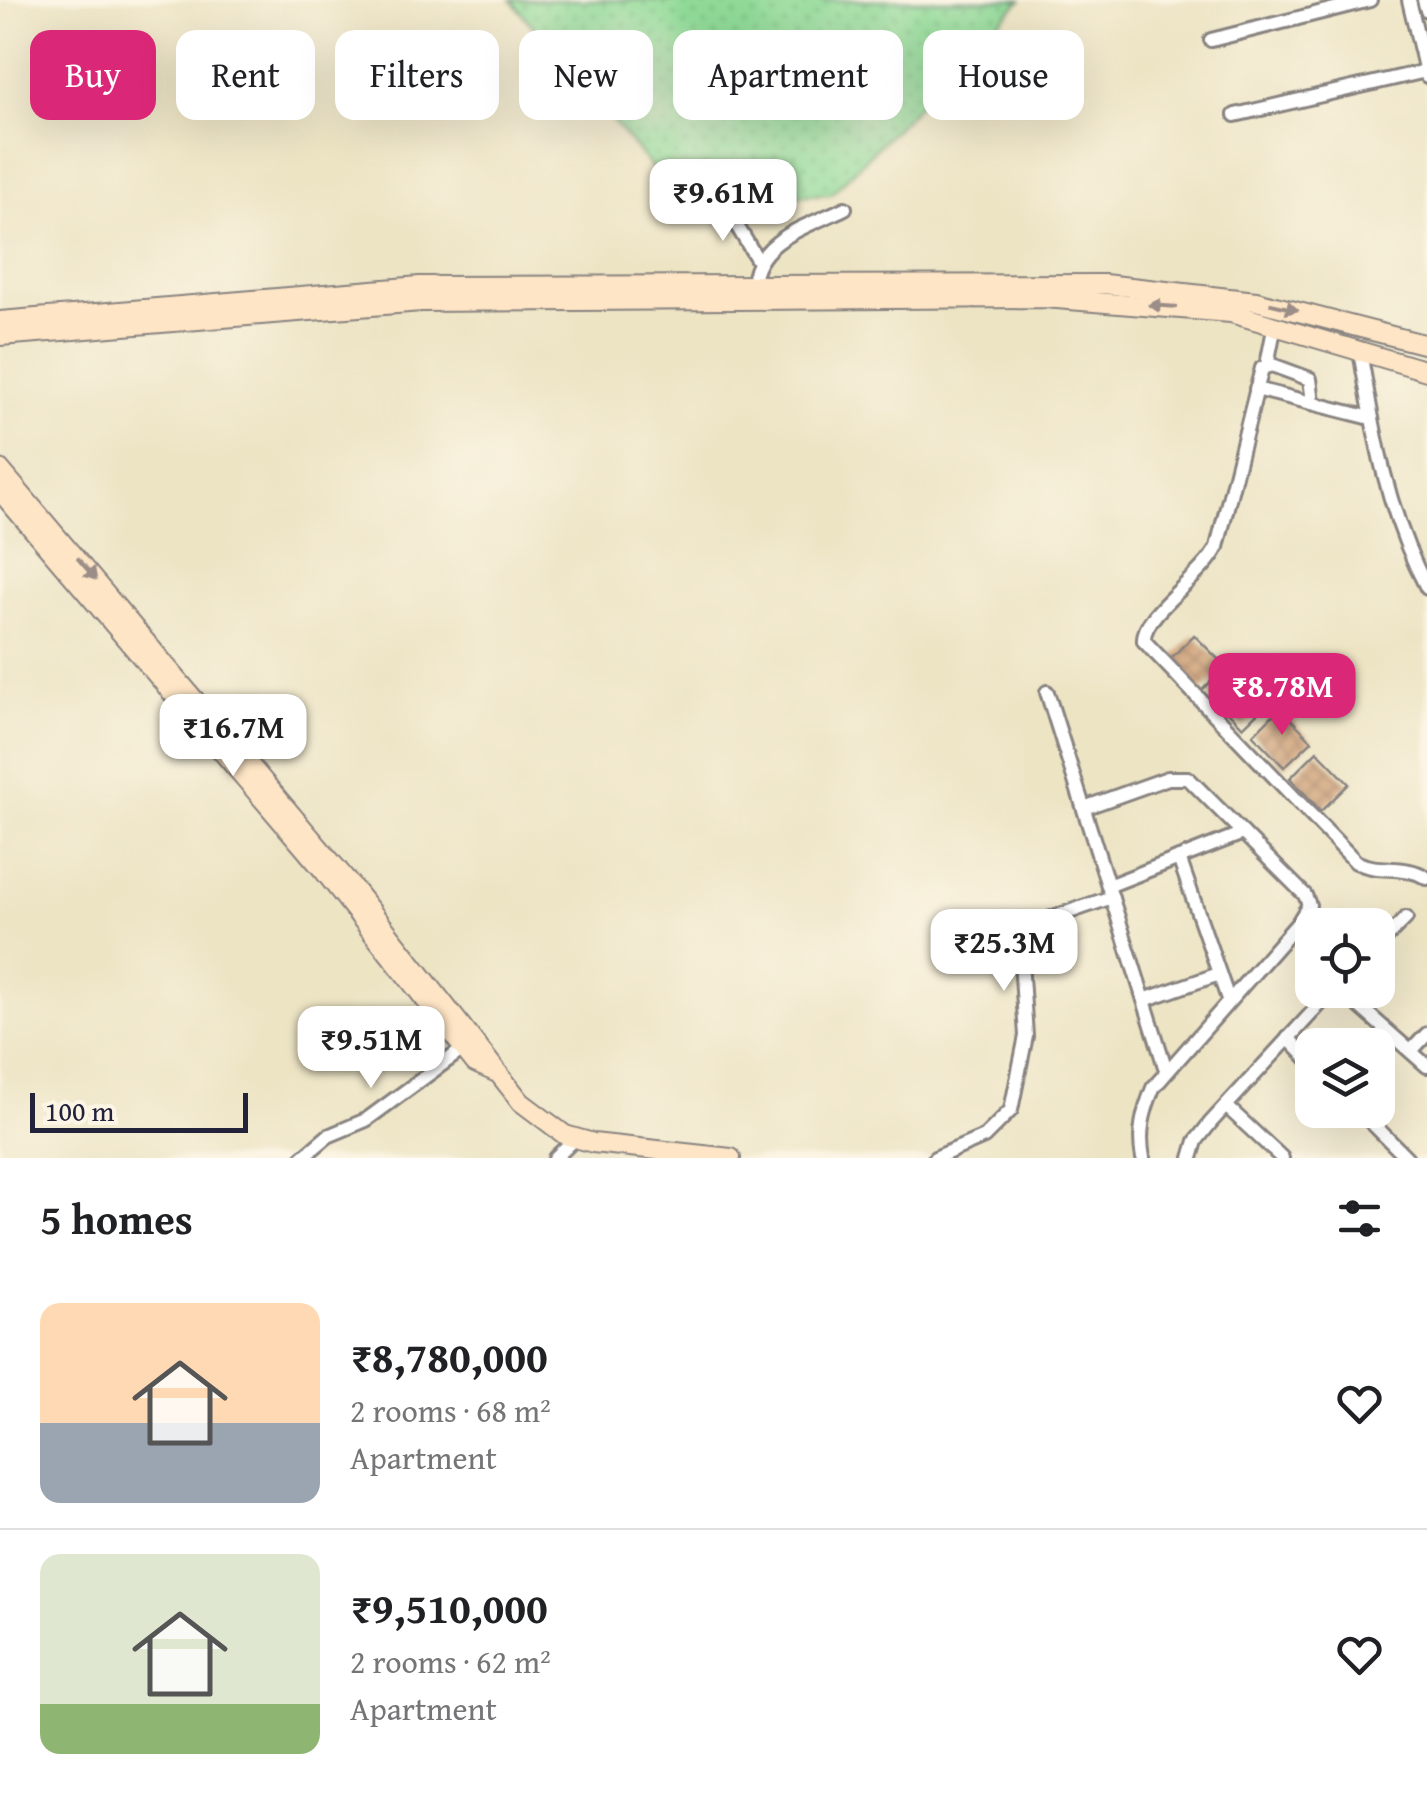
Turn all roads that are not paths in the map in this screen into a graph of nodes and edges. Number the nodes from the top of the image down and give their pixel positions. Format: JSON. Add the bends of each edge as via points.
{"nodes":[{"id":1,"x":1370,"y":0,"type":"edge"},
{"id":2,"x":1408,"y":0,"type":"edge"},
{"id":3,"x":1424,"y":0,"type":"edge"},
{"id":4,"x":1427,"y":10,"type":"edge"},
{"id":5,"x":1212,"y":40,"type":"dead end"},
{"id":6,"x":1426,"y":71,"type":"edge"},
{"id":7,"x":1427,"y":79,"type":"edge"},
{"id":8,"x":1235,"y":116,"type":"dead end"},
{"id":9,"x":725,"y":206,"type":"dead end"},
{"id":10,"x":845,"y":208,"type":"dead end"},
{"id":11,"x":757,"y":259,"type":"junction"},
{"id":12,"x":753,"y":285,"type":"junction"},
{"id":13,"x":0,"y":320,"type":"edge"},
{"id":14,"x":1276,"y":324,"type":"junction"},
{"id":15,"x":1386,"y":334,"type":"junction"},
{"id":16,"x":0,"y":336,"type":"edge"},
{"id":17,"x":1427,"y":345,"type":"edge"},
{"id":18,"x":1360,"y":351,"type":"junction"},
{"id":19,"x":1382,"y":357,"type":"junction"},
{"id":20,"x":1266,"y":365,"type":"junction"},
{"id":21,"x":1427,"y":371,"type":"edge"},
{"id":22,"x":1256,"y":389,"type":"junction"},
{"id":23,"x":1313,"y":402,"type":"junction"},
{"id":24,"x":1371,"y":418,"type":"junction"},
{"id":25,"x":0,"y":469,"type":"edge"},
{"id":26,"x":0,"y":492,"type":"edge"},
{"id":27,"x":1427,"y":588,"type":"edge"},
{"id":28,"x":1048,"y":692,"type":"dead end"},
{"id":29,"x":1084,"y":808,"type":"junction"},
{"id":30,"x":1243,"y":832,"type":"junction"},
{"id":31,"x":1179,"y":858,"type":"junction"},
{"id":32,"x":1427,"y":878,"type":"edge"},
{"id":33,"x":1110,"y":891,"type":"junction"},
{"id":34,"x":1406,"y":918,"type":"dead end"},
{"id":35,"x":1395,"y":929,"type":"edge"},
{"id":36,"x":1219,"y":974,"type":"junction"},
{"id":37,"x":1144,"y":1000,"type":"junction"},
{"id":38,"x":1228,"y":1000,"type":"junction"},
{"id":39,"x":1316,"y":1008,"type":"edge"},
{"id":40,"x":1362,"y":1008,"type":"edge"},
{"id":41,"x":1427,"y":1034,"type":"edge"},
{"id":42,"x":1288,"y":1038,"type":"junction"},
{"id":43,"x":1295,"y":1045,"type":"edge"},
{"id":44,"x":464,"y":1049,"type":"junction"},
{"id":45,"x":1411,"y":1051,"type":"junction"},
{"id":46,"x":1427,"y":1066,"type":"edge"},
{"id":47,"x":1166,"y":1070,"type":"junction"},
{"id":48,"x":495,"y":1072,"type":"junction"},
{"id":49,"x":1226,"y":1106,"type":"junction"},
{"id":50,"x":1377,"y":1128,"type":"edge"},
{"id":51,"x":576,"y":1138,"type":"junction"},
{"id":52,"x":302,"y":1158,"type":"edge"},
{"id":53,"x":555,"y":1158,"type":"edge"},
{"id":54,"x":731,"y":1158,"type":"edge"},
{"id":55,"x":935,"y":1158,"type":"edge"},
{"id":56,"x":1143,"y":1158,"type":"edge"},
{"id":57,"x":1192,"y":1158,"type":"edge"},
{"id":58,"x":1282,"y":1158,"type":"edge"},
{"id":59,"x":1407,"y":1158,"type":"edge"}],
"edges":[{"from":1,"to":5,"type":"street"},
{"from":2,"to":6,"type":"street"},
{"from":3,"to":4,"type":"street"},
{"from":6,"to":7,"type":"street"},
{"from":6,"to":8,"type":"street"},
{"from":9,"to":11,"type":"street"},
{"from":10,"to":11,"type":"street"},
{"from":11,"to":12,"type":"street"},
{"from":12,"to":13,"type":"street","via":[[420,286]]},
{"from":12,"to":15,"type":"street","one_way":true,"via":[[1174,288]]},
{"from":14,"to":16,"type":"street","one_way":true,"via":[[1198,309],[1044,298],[421,302]]},
{"from":14,"to":18,"type":"street"},
{"from":14,"to":20,"type":"street"},
{"from":15,"to":17,"type":"street"},
{"from":15,"to":19,"type":"street"},
{"from":18,"to":19,"type":"street"},
{"from":18,"to":24,"type":"street"},
{"from":19,"to":21,"type":"street"},
{"from":20,"to":22,"type":"street"},
{"from":20,"to":23,"type":"street","via":[[1310,379]]},
{"from":22,"to":23,"type":"street"},
{"from":22,"to":32,"type":"street","via":[[1212,558],[1152,618],[1144,642],[1356,862],[1378,870],[1404,867]]},
{"from":23,"to":24,"type":"street"},
{"from":24,"to":27,"type":"street","via":[[1385,486]]},
{"from":25,"to":48,"type":"street","one_way":true,"via":[[350,884]]},
{"from":26,"to":44,"type":"street","via":[[324,870]]},
{"from":28,"to":29,"type":"street"},
{"from":29,"to":30,"type":"street","via":[[1180,776]]},
{"from":29,"to":33,"type":"street"},
{"from":30,"to":31,"type":"street"},
{"from":30,"to":38,"type":"street","via":[[1305,894],[1308,905]]},
{"from":31,"to":33,"type":"street"},
{"from":31,"to":36,"type":"street"},
{"from":33,"to":37,"type":"street"},
{"from":33,"to":55,"type":"street","via":[[1026,928],[1020,946],[1026,1036],[1011,1110],[984,1137]]},
{"from":34,"to":35,"type":"street"},
{"from":36,"to":37,"type":"street"},
{"from":36,"to":38,"type":"street"},
{"from":37,"to":47,"type":"street"},
{"from":38,"to":47,"type":"street"},
{"from":39,"to":42,"type":"street"},
{"from":40,"to":45,"type":"street"},
{"from":41,"to":45,"type":"street"},
{"from":42,"to":43,"type":"street"},
{"from":42,"to":49,"type":"street"},
{"from":44,"to":48,"type":"street"},
{"from":44,"to":52,"type":"street"},
{"from":45,"to":46,"type":"street"},
{"from":47,"to":56,"type":"street","via":[[1143,1112]]},
{"from":48,"to":51,"type":"street","via":[[538,1118]]},
{"from":49,"to":57,"type":"street","via":[[1196,1141]]},
{"from":49,"to":58,"type":"street"},
{"from":50,"to":59,"type":"street"},
{"from":51,"to":53,"type":"street"},
{"from":51,"to":54,"type":"street"}]}
